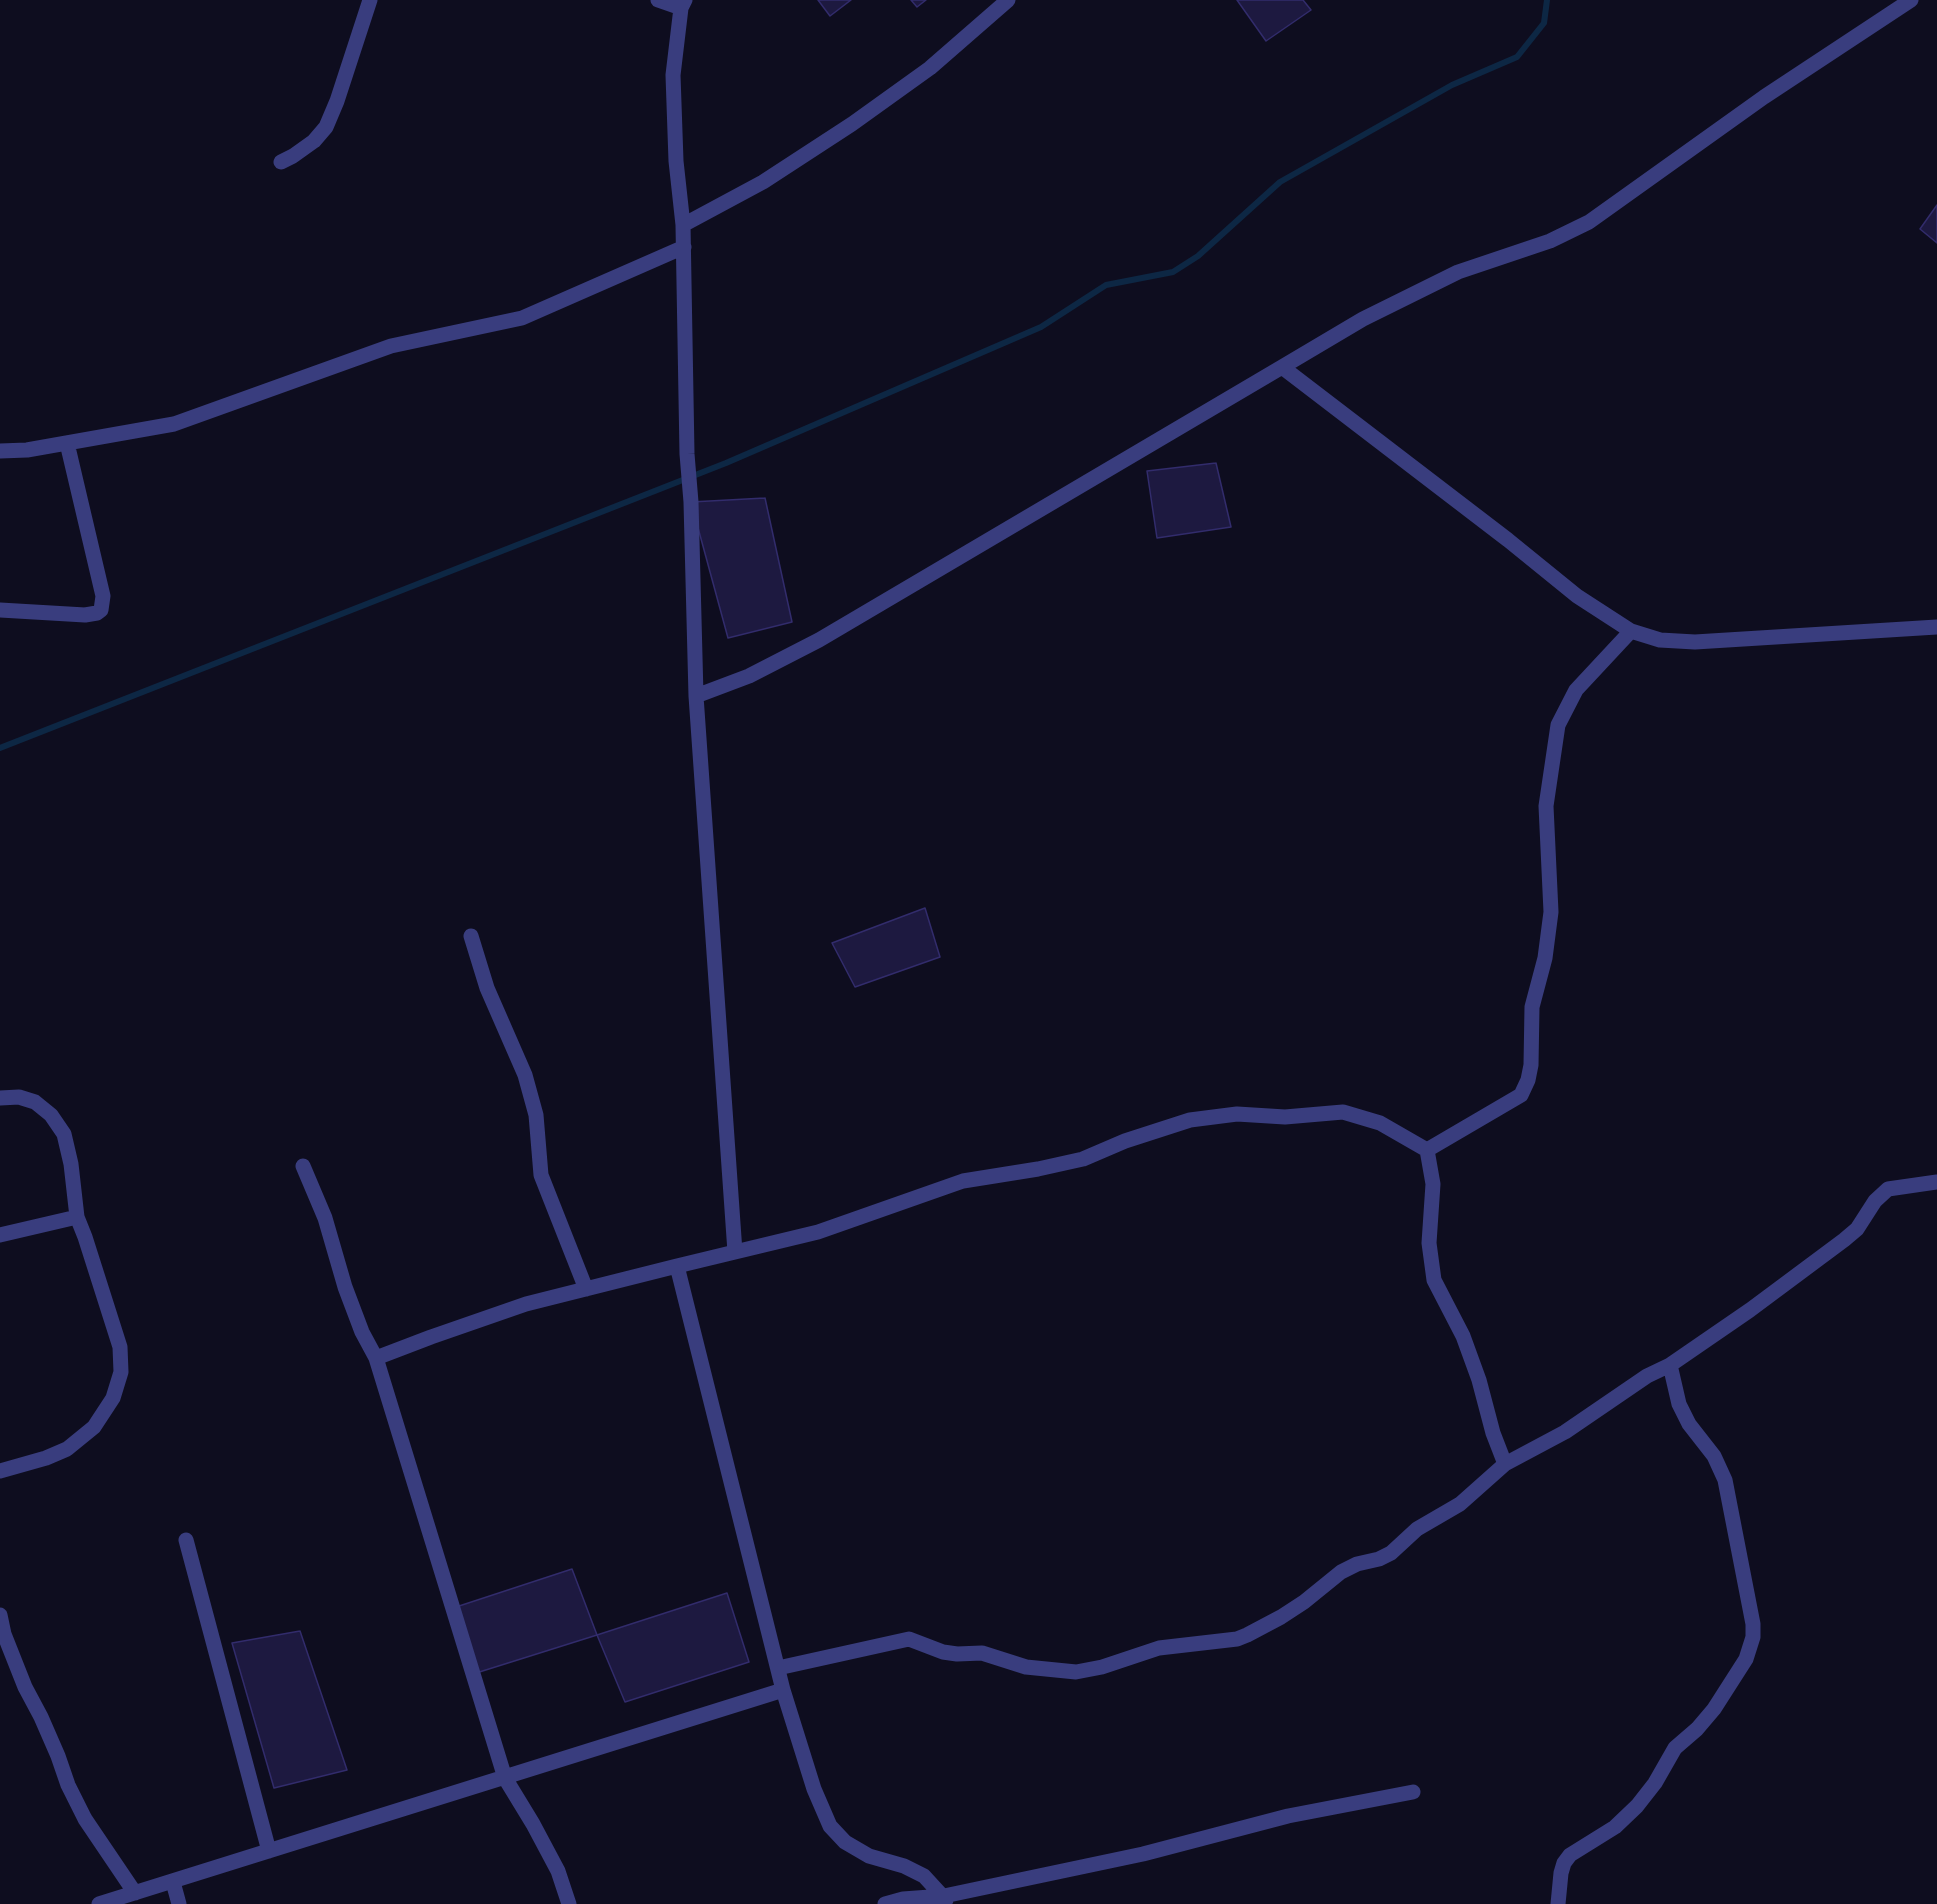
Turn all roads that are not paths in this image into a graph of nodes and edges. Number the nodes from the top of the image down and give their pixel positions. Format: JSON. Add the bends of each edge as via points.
{"nodes":[{"id":1,"x":370,"y":0,"type":"edge"},
{"id":2,"x":658,"y":0,"type":"edge"},
{"id":3,"x":1008,"y":0,"type":"edge"},
{"id":4,"x":1911,"y":0,"type":"edge"},
{"id":5,"x":683,"y":4,"type":"edge"},
{"id":6,"x":281,"y":162,"type":"dead end"},
{"id":7,"x":683,"y":225,"type":"junction"},
{"id":8,"x":684,"y":247,"type":"junction"},
{"id":9,"x":1282,"y":367,"type":"junction"},
{"id":10,"x":67,"y":443,"type":"junction"},
{"id":11,"x":0,"y":451,"type":"edge"},
{"id":12,"x":0,"y":610,"type":"edge"},
{"id":13,"x":1937,"y":627,"type":"edge"},
{"id":14,"x":1631,"y":631,"type":"junction"},
{"id":15,"x":696,"y":696,"type":"junction"},
{"id":16,"x":471,"y":936,"type":"dead end"},
{"id":17,"x":0,"y":1098,"type":"edge"},
{"id":18,"x":1427,"y":1150,"type":"junction"},
{"id":19,"x":303,"y":1166,"type":"dead end"},
{"id":20,"x":1937,"y":1182,"type":"edge"},
{"id":21,"x":76,"y":1217,"type":"junction"},
{"id":22,"x":0,"y":1235,"type":"edge"},
{"id":23,"x":735,"y":1252,"type":"junction"},
{"id":24,"x":677,"y":1266,"type":"junction"},
{"id":25,"x":586,"y":1289,"type":"junction"},
{"id":26,"x":376,"y":1358,"type":"junction"},
{"id":27,"x":1670,"y":1365,"type":"junction"},
{"id":28,"x":1505,"y":1464,"type":"junction"},
{"id":29,"x":0,"y":1471,"type":"edge"},
{"id":30,"x":186,"y":1540,"type":"dead end"},
{"id":31,"x":0,"y":1615,"type":"edge"},
{"id":32,"x":778,"y":1668,"type":"junction"},
{"id":33,"x":783,"y":1690,"type":"junction"},
{"id":34,"x":505,"y":1778,"type":"junction"},
{"id":35,"x":1413,"y":1792,"type":"dead end"},
{"id":36,"x":269,"y":1851,"type":"junction"},
{"id":37,"x":173,"y":1882,"type":"junction"},
{"id":38,"x":135,"y":1893,"type":"junction"},
{"id":39,"x":947,"y":1900,"type":"edge"},
{"id":40,"x":99,"y":1904,"type":"edge"},
{"id":41,"x":179,"y":1904,"type":"edge"},
{"id":42,"x":569,"y":1904,"type":"edge"},
{"id":43,"x":885,"y":1904,"type":"edge"},
{"id":44,"x":1558,"y":1904,"type":"edge"}],
"edges":[{"from":1,"to":6,"type":"street","via":[[326,127],[314,141]]},
{"from":2,"to":5,"type":"street"},
{"from":3,"to":7,"type":"street","via":[[930,68],[852,124],[763,182]]},
{"from":4,"to":9,"type":"street","via":[[1764,97],[1589,222],[1550,241],[1458,272],[1363,319]]},
{"from":5,"to":7,"type":"street","via":[[673,75]]},
{"from":7,"to":8,"type":"street"},
{"from":8,"to":10,"type":"street","via":[[522,318],[391,346],[174,424]]},
{"from":8,"to":15,"type":"street"},
{"from":9,"to":14,"type":"street","via":[[1577,596]]},
{"from":9,"to":15,"type":"street","via":[[819,640],[749,676]]},
{"from":10,"to":11,"type":"street"},
{"from":10,"to":12,"type":"street","via":[[103,596],[101,610],[85,615]]},
{"from":13,"to":14,"type":"street","via":[[1695,642],[1660,640]]},
{"from":14,"to":18,"type":"street","via":[[1576,690],[1558,725],[1546,806],[1551,912],[1545,958],[1532,1007],[1528,1080],[1521,1095]]},
{"from":15,"to":23,"type":"street"},
{"from":16,"to":25,"type":"street","via":[[487,988],[525,1075],[536,1115],[541,1175]]},
{"from":17,"to":21,"type":"street","via":[[19,1097],[35,1102],[51,1115],[64,1134]]},
{"from":18,"to":23,"type":"street","via":[[1380,1123],[1343,1112],[1285,1117],[1237,1114],[1190,1120],[1083,1159],[963,1181],[818,1232]]},
{"from":18,"to":28,"type":"street","via":[[1433,1185],[1429,1243],[1434,1280],[1463,1336]]},
{"from":19,"to":26,"type":"street","via":[[325,1218],[362,1332]]},
{"from":20,"to":27,"type":"street","via":[[1888,1189],[1844,1240]]},
{"from":21,"to":22,"type":"street"},
{"from":21,"to":29,"type":"street","via":[[86,1237],[120,1347],[121,1372],[113,1398],[94,1427],[67,1449]]},
{"from":23,"to":24,"type":"street"},
{"from":24,"to":25,"type":"street"},
{"from":24,"to":32,"type":"street"},
{"from":25,"to":26,"type":"street","via":[[526,1304]]},
{"from":26,"to":34,"type":"street"},
{"from":27,"to":28,"type":"street"},
{"from":27,"to":44,"type":"street","via":[[1679,1404],[1714,1456],[1725,1480],[1753,1637],[1746,1659],[1714,1709],[1675,1748],[1637,1806],[1615,1827],[1570,1855],[1564,1863]]},
{"from":28,"to":32,"type":"street","via":[[1460,1504],[1417,1529],[1391,1553],[1341,1572],[1281,1617],[1237,1639],[1159,1648],[1076,1672],[1026,1667],[982,1653],[943,1652],[909,1639]]},
{"from":30,"to":36,"type":"street"},
{"from":31,"to":38,"type":"street","via":[[25,1687],[68,1785],[85,1819]]},
{"from":32,"to":33,"type":"street"},
{"from":33,"to":34,"type":"street"},
{"from":33,"to":39,"type":"street","via":[[814,1789],[830,1826],[845,1842],[869,1857],[924,1876]]},
{"from":34,"to":36,"type":"street"},
{"from":34,"to":42,"type":"street","via":[[558,1871]]},
{"from":35,"to":39,"type":"street","via":[[1288,1816]]},
{"from":36,"to":37,"type":"street"},
{"from":37,"to":38,"type":"street"},
{"from":37,"to":41,"type":"street"},
{"from":38,"to":40,"type":"street"},
{"from":39,"to":43,"type":"street","via":[[903,1899]]}]}
